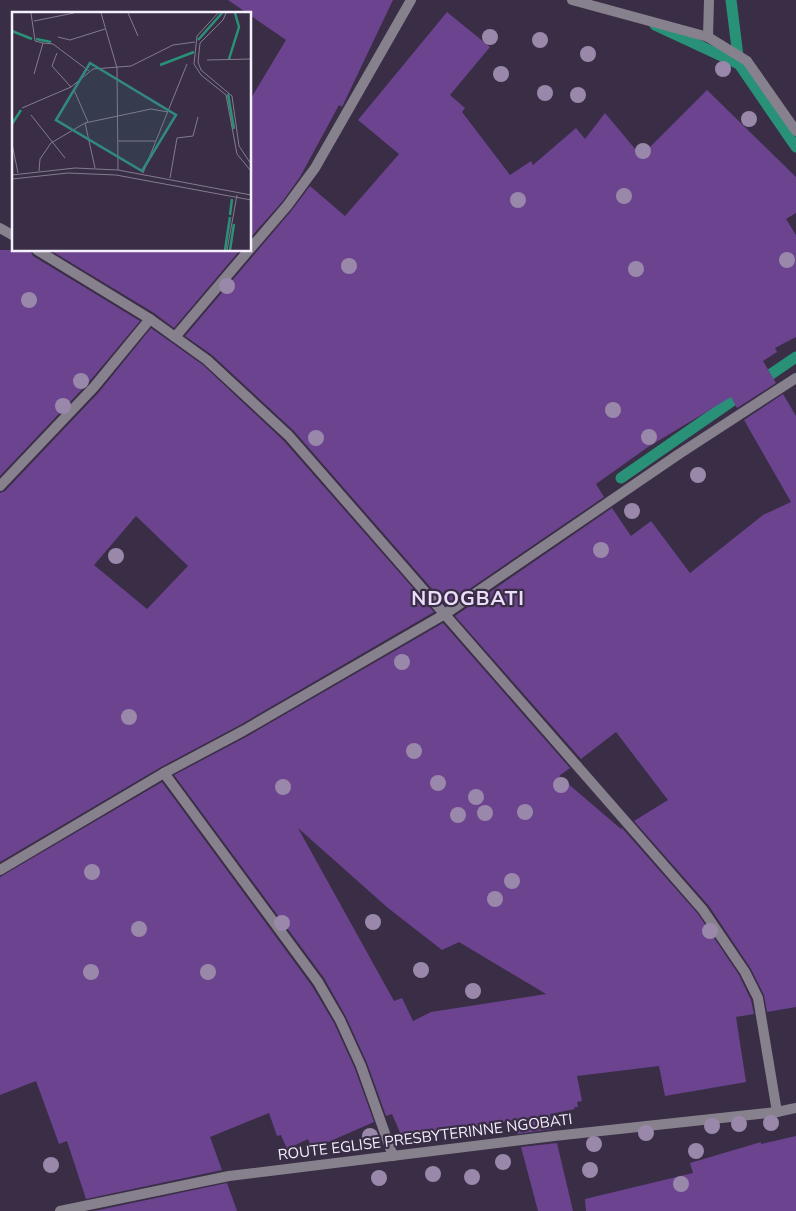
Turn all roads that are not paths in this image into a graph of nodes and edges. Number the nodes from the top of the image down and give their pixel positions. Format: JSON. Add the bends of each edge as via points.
{"nodes":[{"id":1,"x":411,"y":0,"type":"edge"},
{"id":2,"x":572,"y":0,"type":"edge"},
{"id":3,"x":709,"y":0,"type":"edge"},
{"id":4,"x":708,"y":37,"type":"junction"},
{"id":5,"x":796,"y":131,"type":"edge"},
{"id":6,"x":0,"y":228,"type":"edge"},
{"id":7,"x":12,"y":235,"type":"edge"},
{"id":8,"x":251,"y":249,"type":"edge"},
{"id":9,"x":39,"y":251,"type":"edge"},
{"id":10,"x":249,"y":251,"type":"edge"},
{"id":11,"x":150,"y":319,"type":"junction"},
{"id":12,"x":175,"y":337,"type":"junction"},
{"id":13,"x":796,"y":378,"type":"edge"},
{"id":14,"x":0,"y":486,"type":"edge"},
{"id":15,"x":445,"y":614,"type":"junction"},
{"id":16,"x":164,"y":774,"type":"junction"},
{"id":17,"x":0,"y":870,"type":"edge"},
{"id":18,"x":796,"y":1108,"type":"edge"},
{"id":19,"x":777,"y":1112,"type":"junction"},
{"id":20,"x":393,"y":1156,"type":"junction"},
{"id":21,"x":60,"y":1211,"type":"edge"}],
"edges":[{"from":1,"to":8,"type":"street","via":[[315,168]]},
{"from":2,"to":4,"type":"street"},
{"from":3,"to":4,"type":"street"},
{"from":4,"to":5,"type":"street","via":[[747,61]]},
{"from":6,"to":7,"type":"street"},
{"from":9,"to":11,"type":"street"},
{"from":10,"to":12,"type":"street"},
{"from":11,"to":12,"type":"street"},
{"from":11,"to":14,"type":"street","via":[[94,387]]},
{"from":12,"to":15,"type":"street","via":[[208,360],[289,436]]},
{"from":13,"to":15,"type":"street"},
{"from":15,"to":16,"type":"street"},
{"from":15,"to":19,"type":"street","via":[[702,910],[745,972],[758,998]]},
{"from":16,"to":17,"type":"street"},
{"from":16,"to":20,"type":"street","via":[[318,982],[336,1012],[361,1066]]},
{"from":18,"to":19,"type":"street","name":"ROUTE EGLISE PRESBYTERINNE NGOBATI"},
{"from":19,"to":20,"type":"street","name":"ROUTE EGLISE PRESBYTERINNE NGOBATI"},
{"from":20,"to":21,"type":"street","name":"ROUTE EGLISE PRESBYTERINNE NGOBATI","via":[[229,1176]]}]}
